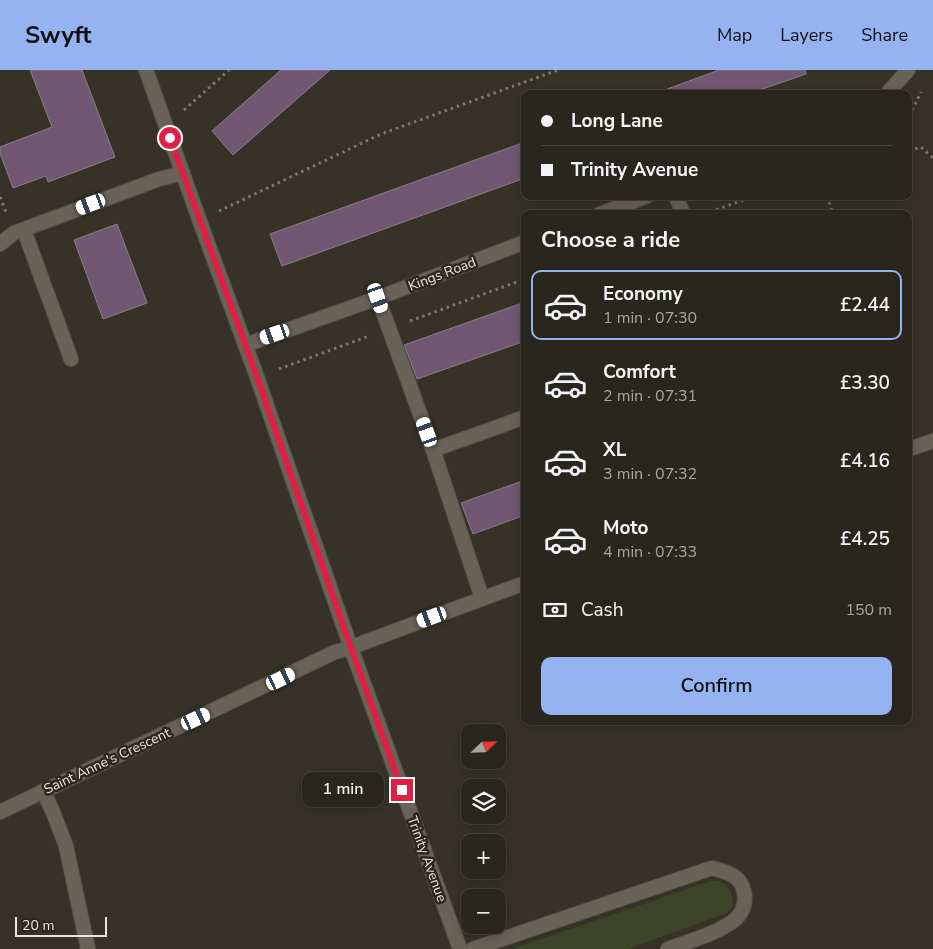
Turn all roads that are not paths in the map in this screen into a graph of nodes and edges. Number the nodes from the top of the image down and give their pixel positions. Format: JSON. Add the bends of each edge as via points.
{"nodes":[{"id":1,"x":146,"y":70,"type":"edge"},
{"id":2,"x":908,"y":70,"type":"edge"},
{"id":3,"x":891,"y":90,"type":"edge"},
{"id":4,"x":183,"y":173,"type":"junction"},
{"id":5,"x":636,"y":200,"type":"edge"},
{"id":6,"x":610,"y":210,"type":"edge"},
{"id":7,"x":24,"y":230,"type":"junction"},
{"id":8,"x":0,"y":244,"type":"edge"},
{"id":9,"x":521,"y":244,"type":"edge"},
{"id":10,"x":378,"y":298,"type":"junction"},
{"id":11,"x":245,"y":345,"type":"junction"},
{"id":12,"x":71,"y":359,"type":"dead end"},
{"id":13,"x":521,"y":417,"type":"edge"},
{"id":14,"x":933,"y":441,"type":"edge"},
{"id":15,"x":912,"y":448,"type":"edge"},
{"id":16,"x":433,"y":450,"type":"junction"},
{"id":17,"x":521,"y":584,"type":"edge"},
{"id":18,"x":482,"y":598,"type":"junction"},
{"id":19,"x":351,"y":648,"type":"junction"},
{"id":20,"x":43,"y":791,"type":"junction"},
{"id":21,"x":0,"y":812,"type":"edge"},
{"id":22,"x":88,"y":949,"type":"edge"},
{"id":23,"x":460,"y":949,"type":"edge"},
{"id":24,"x":473,"y":949,"type":"edge"},
{"id":25,"x":668,"y":949,"type":"edge"}],
"edges":[{"from":1,"to":4,"type":"street","name":"Trinity Avenue"},
{"from":2,"to":3,"type":"street"},
{"from":4,"to":7,"type":"street"},
{"from":4,"to":11,"type":"street","name":"Trinity Avenue"},
{"from":5,"to":6,"type":"street"},
{"from":7,"to":8,"type":"street"},
{"from":7,"to":12,"type":"street"},
{"from":9,"to":10,"type":"street","name":"Kings Road"},
{"from":10,"to":11,"type":"street","name":"Kings Road"},
{"from":10,"to":16,"type":"street"},
{"from":11,"to":19,"type":"street","name":"Trinity Avenue"},
{"from":13,"to":16,"type":"street"},
{"from":14,"to":15,"type":"street"},
{"from":16,"to":18,"type":"street"},
{"from":17,"to":18,"type":"street","name":"Saint Anne's Crescent"},
{"from":18,"to":19,"type":"street","name":"Saint Anne's Crescent"},
{"from":19,"to":20,"type":"street","name":"Saint Anne's Crescent","via":[[335,652]]},
{"from":19,"to":23,"type":"street","name":"Trinity Avenue"},
{"from":20,"to":21,"type":"street","name":"Saint Anne's Crescent"},
{"from":20,"to":22,"type":"street","via":[[66,846]]},
{"from":24,"to":25,"type":"street","via":[[712,868],[730,873],[743,885],[746,898],[733,921]]}]}
